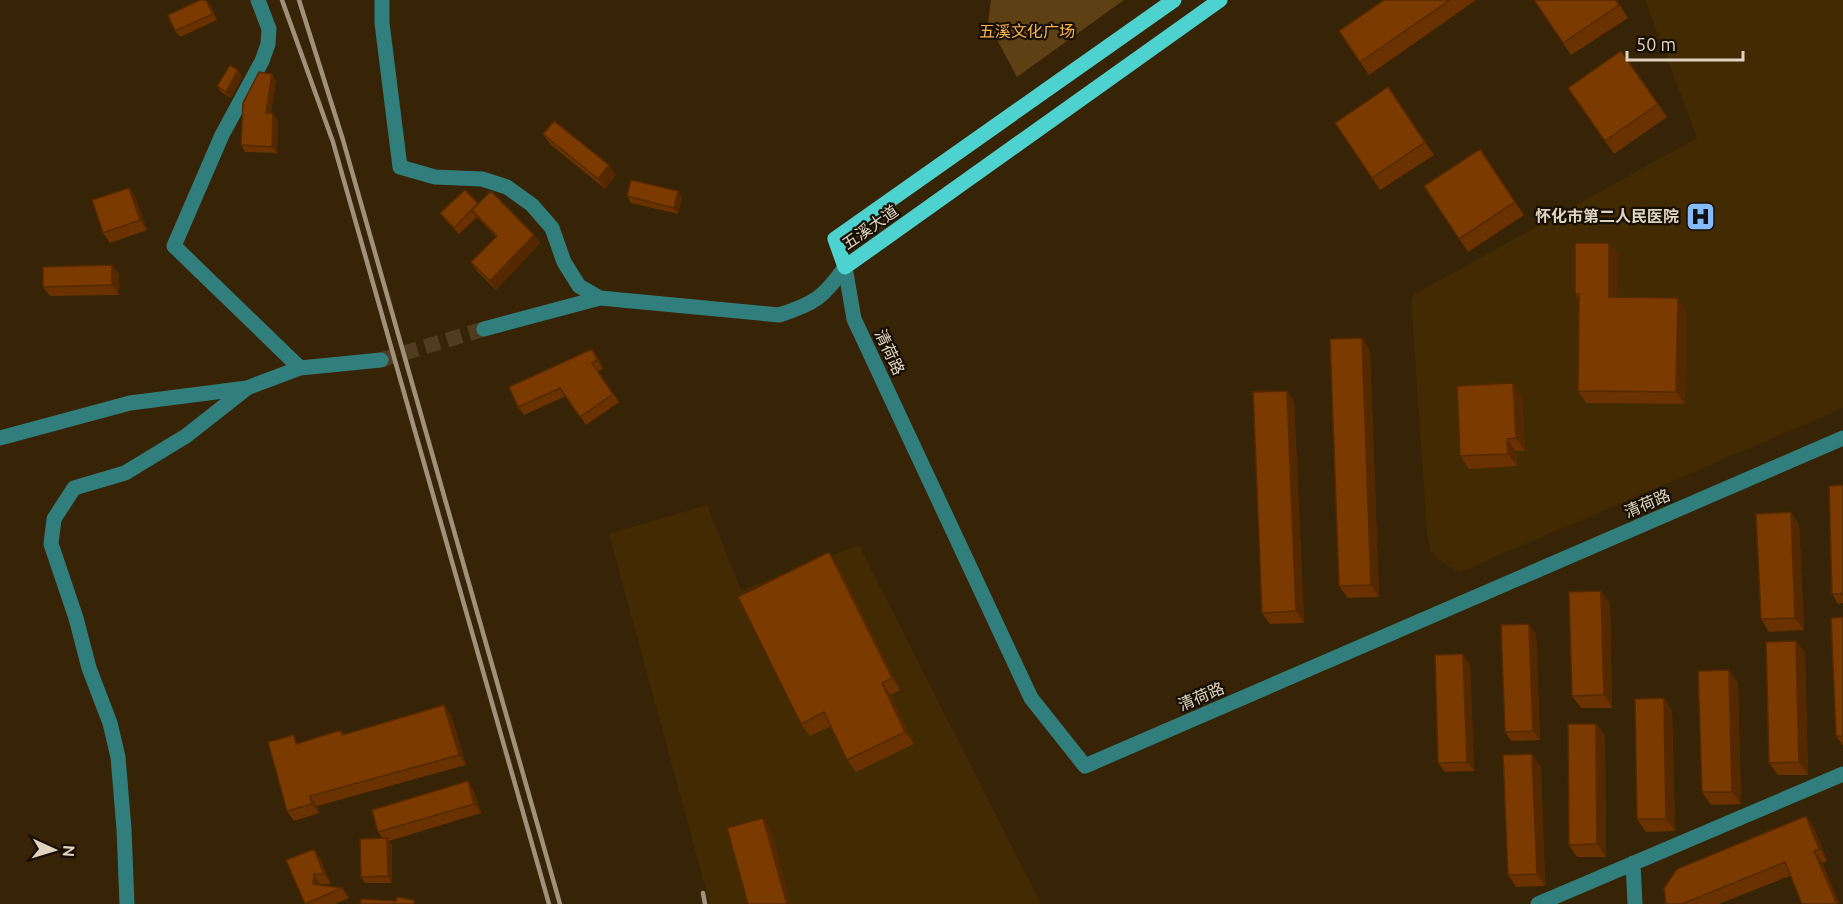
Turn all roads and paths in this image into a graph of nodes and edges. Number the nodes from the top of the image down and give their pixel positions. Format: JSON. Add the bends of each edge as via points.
{"nodes":[{"id":1,"x":258,"y":0,"type":"edge"},
{"id":2,"x":382,"y":0,"type":"edge"},
{"id":3,"x":1174,"y":0,"type":"edge"},
{"id":4,"x":1220,"y":0,"type":"edge"},
{"id":5,"x":845,"y":267,"type":"junction"},
{"id":6,"x":600,"y":298,"type":"junction"},
{"id":7,"x":484,"y":329,"type":"tunnel mouth"},
{"id":8,"x":381,"y":360,"type":"tunnel mouth"},
{"id":9,"x":300,"y":368,"type":"junction"},
{"id":10,"x":247,"y":388,"type":"junction"},
{"id":11,"x":0,"y":438,"type":"edge"},
{"id":12,"x":1843,"y":438,"type":"edge"},
{"id":13,"x":1843,"y":774,"type":"edge"},
{"id":14,"x":1633,"y":863,"type":"junction"},
{"id":15,"x":127,"y":904,"type":"edge"},
{"id":16,"x":1538,"y":904,"type":"edge"},
{"id":17,"x":1635,"y":904,"type":"edge"}],
"edges":[{"from":1,"to":9,"type":"street","via":[[269,29],[265,53],[222,135],[174,246]]},
{"from":2,"to":6,"type":"street","via":[[381,23],[400,167],[435,177],[482,179],[507,187],[532,205],[552,228],[564,262],[579,286]]},
{"from":3,"to":5,"type":"main road","name":"五溪大道","via":[[835,239]]},
{"from":4,"to":5,"type":"main road","name":"五溪大道"},
{"from":5,"to":6,"type":"street","via":[[828,292],[779,315]]},
{"from":5,"to":12,"type":"street","name":"清荷路","via":[[854,319],[1031,698],[1085,766]]},
{"from":6,"to":7,"type":"street"},
{"from":8,"to":9,"type":"street"},
{"from":9,"to":10,"type":"street"},
{"from":10,"to":11,"type":"street","via":[[130,403]]},
{"from":10,"to":15,"type":"street","via":[[186,436],[125,473],[74,488],[54,519],[51,544],[118,758]]},
{"from":13,"to":14,"type":"street"},
{"from":14,"to":16,"type":"street"},
{"from":14,"to":17,"type":"street"}]}
